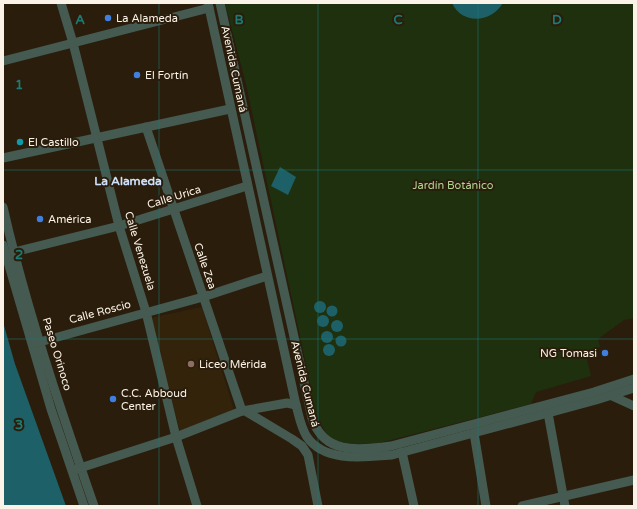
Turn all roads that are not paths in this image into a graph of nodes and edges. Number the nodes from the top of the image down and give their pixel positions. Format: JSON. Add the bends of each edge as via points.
{"nodes":[{"id":1,"x":61,"y":3,"type":"edge"},
{"id":2,"x":220,"y":3,"type":"edge"},
{"id":3,"x":208,"y":6,"type":"edge"},
{"id":4,"x":73,"y":43,"type":"junction"},
{"id":5,"x":3,"y":61,"type":"edge"},
{"id":6,"x":230,"y":109,"type":"junction"},
{"id":7,"x":146,"y":127,"type":"junction"},
{"id":8,"x":97,"y":137,"type":"junction"},
{"id":9,"x":3,"y":158,"type":"edge"},
{"id":10,"x":247,"y":186,"type":"junction"},
{"id":11,"x":3,"y":207,"type":"edge"},
{"id":12,"x":174,"y":210,"type":"junction"},
{"id":13,"x":119,"y":226,"type":"junction"},
{"id":14,"x":3,"y":245,"type":"edge"},
{"id":15,"x":14,"y":252,"type":"junction"},
{"id":16,"x":267,"y":276,"type":"junction"},
{"id":17,"x":203,"y":297,"type":"junction"},
{"id":18,"x":146,"y":312,"type":"junction"},
{"id":19,"x":41,"y":342,"type":"junction"},
{"id":20,"x":31,"y":344,"type":"junction"},
{"id":21,"x":634,"y":379,"type":"edge"},
{"id":22,"x":634,"y":388,"type":"edge"},
{"id":23,"x":612,"y":396,"type":"junction"},
{"id":24,"x":296,"y":405,"type":"junction"},
{"id":25,"x":634,"y":406,"type":"edge"},
{"id":26,"x":243,"y":411,"type":"junction"},
{"id":27,"x":548,"y":413,"type":"junction"},
{"id":28,"x":474,"y":433,"type":"junction"},
{"id":29,"x":176,"y":437,"type":"junction"},
{"id":30,"x":402,"y":452,"type":"junction"},
{"id":31,"x":81,"y":468,"type":"junction"},
{"id":32,"x":72,"y":471,"type":"junction"},
{"id":33,"x":634,"y":480,"type":"edge"},
{"id":34,"x":565,"y":501,"type":"edge"},
{"id":35,"x":84,"y":506,"type":"edge"},
{"id":36,"x":94,"y":506,"type":"edge"},
{"id":37,"x":196,"y":506,"type":"edge"},
{"id":38,"x":318,"y":506,"type":"edge"},
{"id":39,"x":414,"y":506,"type":"edge"},
{"id":40,"x":486,"y":506,"type":"edge"},
{"id":41,"x":522,"y":506,"type":"edge"}],
"edges":[{"from":1,"to":4,"type":"street","name":"Calle Venezuela"},
{"from":2,"to":21,"type":"street","name":"Avenida Cumaná","via":[[312,418],[316,431],[324,439],[334,445],[346,447],[390,446]]},
{"from":3,"to":4,"type":"street"},
{"from":3,"to":6,"type":"street","name":"Avenida Cumaná"},
{"from":4,"to":5,"type":"street"},
{"from":4,"to":8,"type":"street","name":"Calle Venezuela"},
{"from":6,"to":7,"type":"street"},
{"from":6,"to":10,"type":"street","name":"Avenida Cumaná"},
{"from":7,"to":8,"type":"street"},
{"from":7,"to":12,"type":"street","name":"Calle Zea"},
{"from":8,"to":9,"type":"street"},
{"from":8,"to":13,"type":"street","name":"Calle Venezuela"},
{"from":10,"to":12,"type":"street","name":"Calle Urica"},
{"from":10,"to":16,"type":"street","name":"Avenida Cumaná"},
{"from":11,"to":15,"type":"street","name":"Paseo Orinoco"},
{"from":12,"to":13,"type":"street","name":"Calle Urica"},
{"from":12,"to":17,"type":"street","name":"Calle Zea"},
{"from":13,"to":15,"type":"street","name":"Calle Urica"},
{"from":13,"to":18,"type":"street","name":"Calle Venezuela"},
{"from":14,"to":20,"type":"street","name":"Paseo Orinoco"},
{"from":15,"to":19,"type":"street","name":"Paseo Orinoco"},
{"from":16,"to":17,"type":"street","name":"Calle Roscio"},
{"from":16,"to":24,"type":"street","name":"Avenida Cumaná"},
{"from":17,"to":18,"type":"street","name":"Calle Roscio"},
{"from":17,"to":26,"type":"street","name":"Calle Zea"},
{"from":18,"to":19,"type":"street","name":"Calle Roscio"},
{"from":18,"to":29,"type":"street","name":"Calle Venezuela"},
{"from":19,"to":20,"type":"street","name":"Calle Roscio"},
{"from":19,"to":31,"type":"street","name":"Paseo Orinoco"},
{"from":20,"to":32,"type":"street","name":"Paseo Orinoco"},
{"from":22,"to":23,"type":"street","name":"Avenida Cumaná"},
{"from":23,"to":25,"type":"street"},
{"from":23,"to":27,"type":"street","name":"Avenida Cumaná"},
{"from":24,"to":26,"type":"street","via":[[288,403]]},
{"from":24,"to":30,"type":"street","name":"Avenida Cumaná","via":[[305,434],[312,444],[323,451],[337,455],[363,456]]},
{"from":26,"to":29,"type":"street"},
{"from":26,"to":38,"type":"street","via":[[302,446],[308,455]]},
{"from":27,"to":28,"type":"street","name":"Avenida Cumaná"},
{"from":27,"to":34,"type":"street"},
{"from":28,"to":30,"type":"street","name":"Avenida Cumaná"},
{"from":28,"to":40,"type":"street"},
{"from":29,"to":31,"type":"street"},
{"from":29,"to":37,"type":"street","name":"Calle Venezuela"},
{"from":30,"to":39,"type":"street"},
{"from":31,"to":32,"type":"street"},
{"from":31,"to":36,"type":"street","name":"Paseo Orinoco"},
{"from":32,"to":35,"type":"street","name":"Paseo Orinoco"},
{"from":33,"to":34,"type":"street"},
{"from":34,"to":41,"type":"street"}]}
